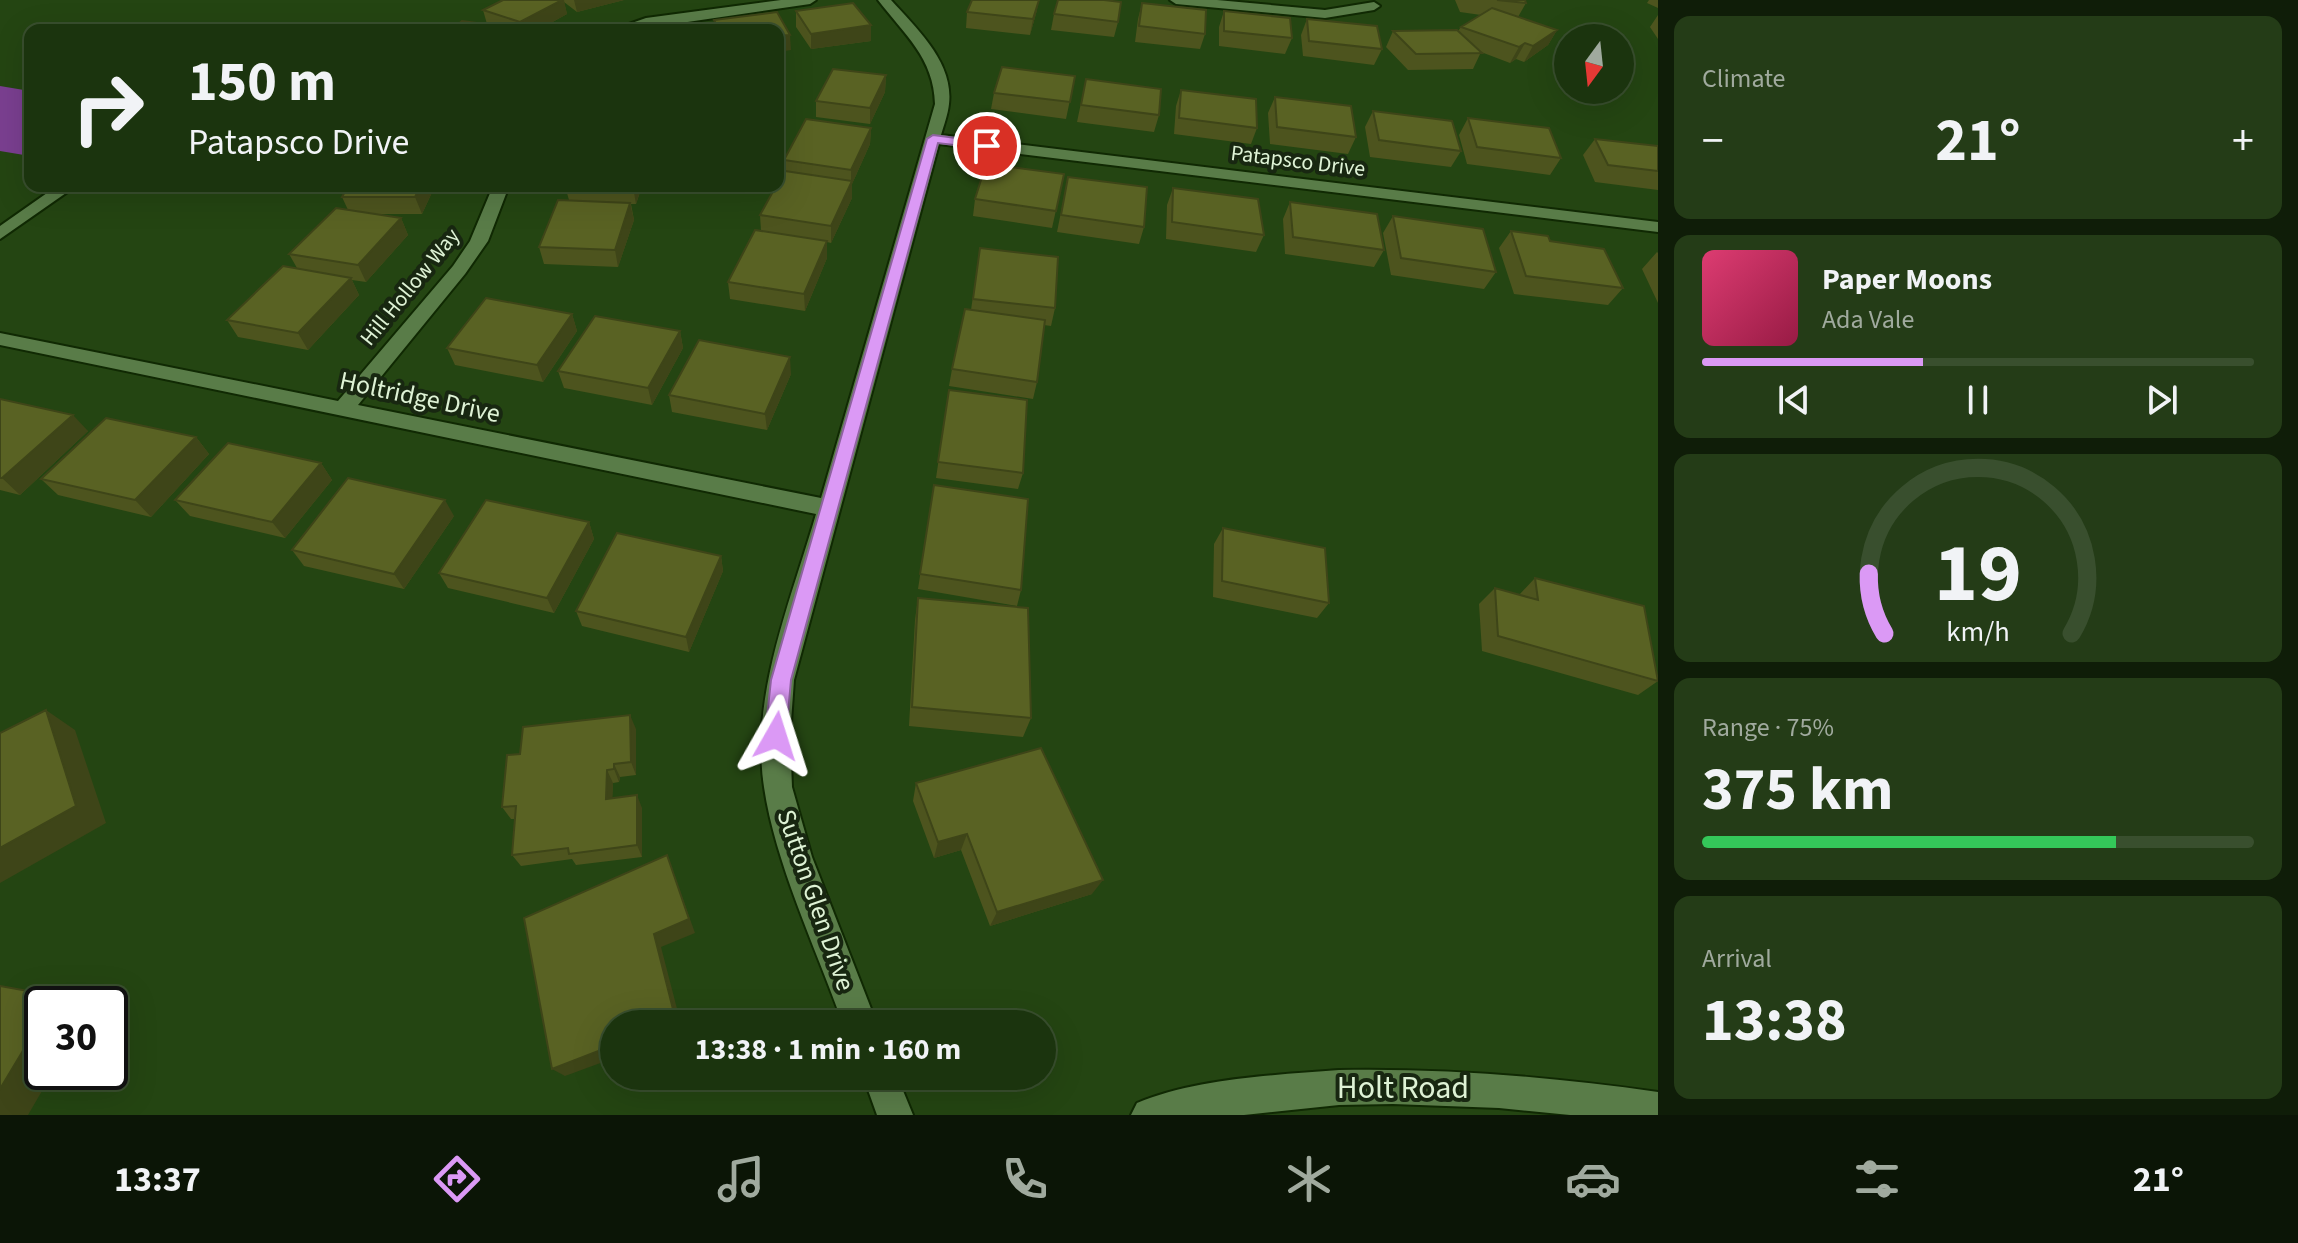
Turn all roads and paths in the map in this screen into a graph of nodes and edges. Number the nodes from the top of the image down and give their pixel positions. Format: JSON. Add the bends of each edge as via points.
{"nodes":[{"id":1,"x":810,"y":0,"type":"edge"},
{"id":2,"x":884,"y":0,"type":"edge"},
{"id":3,"x":1176,"y":0,"type":"edge"},
{"id":4,"x":1374,"y":6,"type":"dead end"},
{"id":5,"x":639,"y":24,"type":"edge"},
{"id":6,"x":933,"y":139,"type":"junction"},
{"id":7,"x":60,"y":192,"type":"edge"},
{"id":8,"x":499,"y":192,"type":"edge"},
{"id":9,"x":1658,"y":227,"type":"edge"},
{"id":10,"x":0,"y":234,"type":"edge"},
{"id":11,"x":0,"y":339,"type":"edge"},
{"id":12,"x":342,"y":410,"type":"junction"},
{"id":13,"x":829,"y":508,"type":"junction"},
{"id":14,"x":855,"y":1010,"type":"edge"},
{"id":15,"x":885,"y":1090,"type":"edge"},
{"id":16,"x":1658,"y":1110,"type":"edge"},
{"id":17,"x":895,"y":1115,"type":"edge"},
{"id":18,"x":1149,"y":1115,"type":"edge"}],
"edges":[{"from":1,"to":5,"type":"street"},
{"from":2,"to":6,"type":"street","name":"Sutton Glen Drive","via":[[940,74],[942,104]]},
{"from":3,"to":4,"type":"street","via":[[1325,14]]},
{"from":6,"to":9,"type":"street","name":"Patapsco Drive"},
{"from":6,"to":13,"type":"street","name":"Sutton Glen Drive"},
{"from":7,"to":10,"type":"street"},
{"from":8,"to":12,"type":"street","name":"Hill Hollow Way","via":[[479,241],[459,270]]},
{"from":11,"to":12,"type":"street","name":"Holtridge Drive"},
{"from":12,"to":13,"type":"street","name":"Holtridge Drive"},
{"from":13,"to":14,"type":"street","name":"Sutton Glen Drive","via":[[781,680],[778,787],[797,857]]},
{"from":15,"to":17,"type":"street"},
{"from":16,"to":18,"type":"street","name":"Holt Road","via":[[1499,1088],[1420,1086],[1294,1089]]}]}
